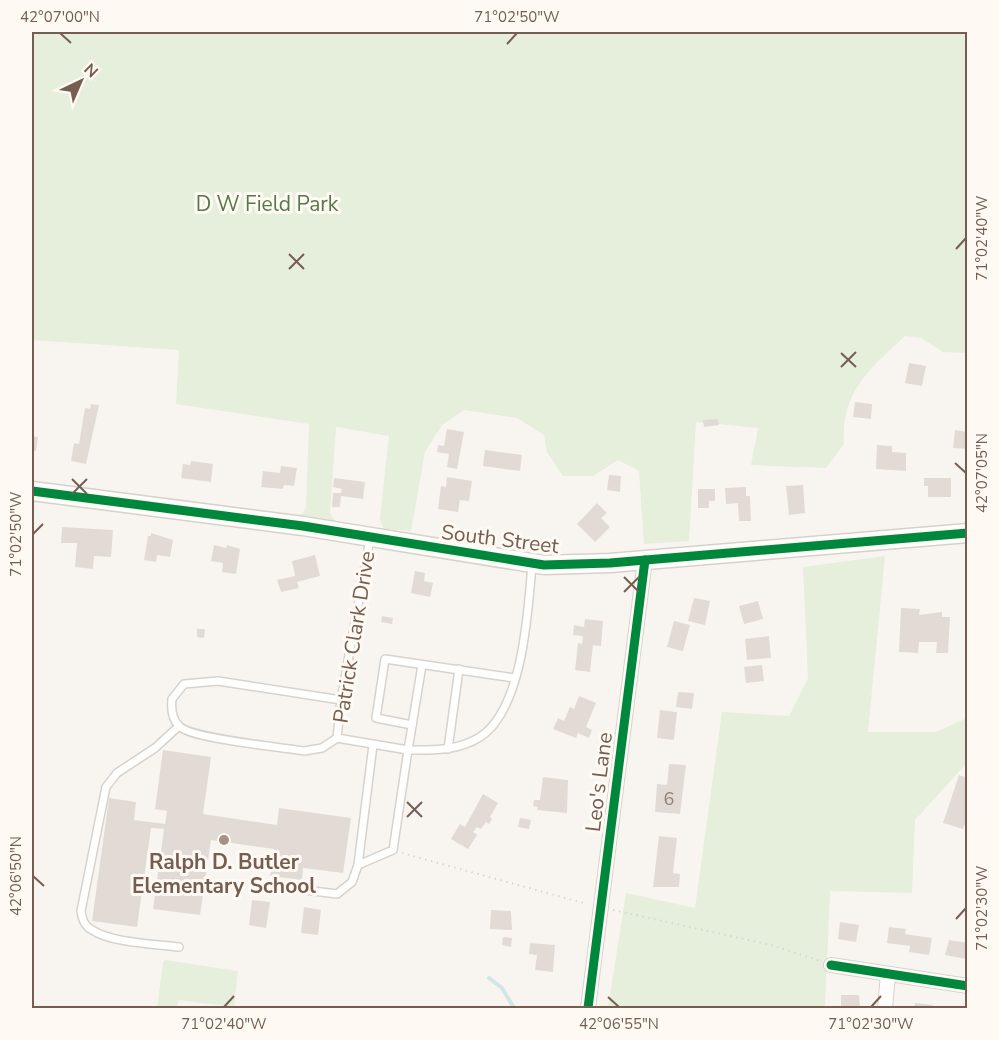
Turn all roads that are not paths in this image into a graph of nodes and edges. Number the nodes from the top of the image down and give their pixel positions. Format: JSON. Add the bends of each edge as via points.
{"nodes":[{"id":1,"x":32,"y":491,"type":"edge"},
{"id":2,"x":968,"y":533,"type":"edge"},
{"id":3,"x":370,"y":537,"type":"junction"},
{"id":4,"x":645,"y":560,"type":"junction"},
{"id":5,"x":532,"y":564,"type":"junction"},
{"id":6,"x":422,"y":665,"type":"junction"},
{"id":7,"x":459,"y":669,"type":"junction"},
{"id":8,"x":514,"y":678,"type":"junction"},
{"id":9,"x":341,"y":700,"type":"junction"},
{"id":10,"x":412,"y":725,"type":"junction"},
{"id":11,"x":178,"y":726,"type":"junction"},
{"id":12,"x":337,"y":738,"type":"junction"},
{"id":13,"x":373,"y":745,"type":"junction"},
{"id":14,"x":448,"y":749,"type":"junction"},
{"id":15,"x":408,"y":750,"type":"junction"},
{"id":16,"x":358,"y":865,"type":"junction"},
{"id":17,"x":281,"y":887,"type":"dead end"},
{"id":18,"x":179,"y":947,"type":"dead end"},
{"id":19,"x":831,"y":965,"type":"dead end"},
{"id":20,"x":888,"y":974,"type":"junction"},
{"id":21,"x":968,"y":986,"type":"edge"},
{"id":22,"x":588,"y":1008,"type":"edge"},
{"id":23,"x":885,"y":1008,"type":"edge"}],
"edges":[{"from":1,"to":3,"type":"street","name":"South Street"},
{"from":2,"to":4,"type":"street","name":"South Street"},
{"from":3,"to":5,"type":"street","name":"South Street"},
{"from":3,"to":9,"type":"lane","name":"Patrick Clark Drive"},
{"from":4,"to":5,"type":"street","name":"South Street","via":[[561,566]]},
{"from":4,"to":22,"type":"street","name":"Leo's Lane"},
{"from":5,"to":8,"type":"lane"},
{"from":6,"to":7,"type":"lane"},
{"from":6,"to":10,"type":"lane"},
{"from":6,"to":10,"type":"lane","via":[[385,659],[375,718]]},
{"from":7,"to":8,"type":"lane"},
{"from":7,"to":14,"type":"lane"},
{"from":8,"to":14,"type":"lane","via":[[502,713],[488,730]]},
{"from":9,"to":11,"type":"lane","via":[[218,681],[192,681],[179,688],[172,699]]},
{"from":9,"to":12,"type":"lane","name":"Patrick Clark Drive"},
{"from":10,"to":15,"type":"lane"},
{"from":11,"to":12,"type":"lane","via":[[196,734],[304,751],[322,748]]},
{"from":11,"to":18,"type":"lane","via":[[155,748],[117,773],[106,787],[81,911],[90,930],[105,936]]},
{"from":12,"to":13,"type":"lane"},
{"from":13,"to":15,"type":"lane"},
{"from":13,"to":16,"type":"lane"},
{"from":14,"to":15,"type":"lane"},
{"from":15,"to":16,"type":"lane","via":[[393,850]]},
{"from":16,"to":17,"type":"lane","via":[[352,882],[337,894]]},
{"from":19,"to":20,"type":"street"},
{"from":20,"to":21,"type":"street"},
{"from":20,"to":23,"type":"street"}]}
